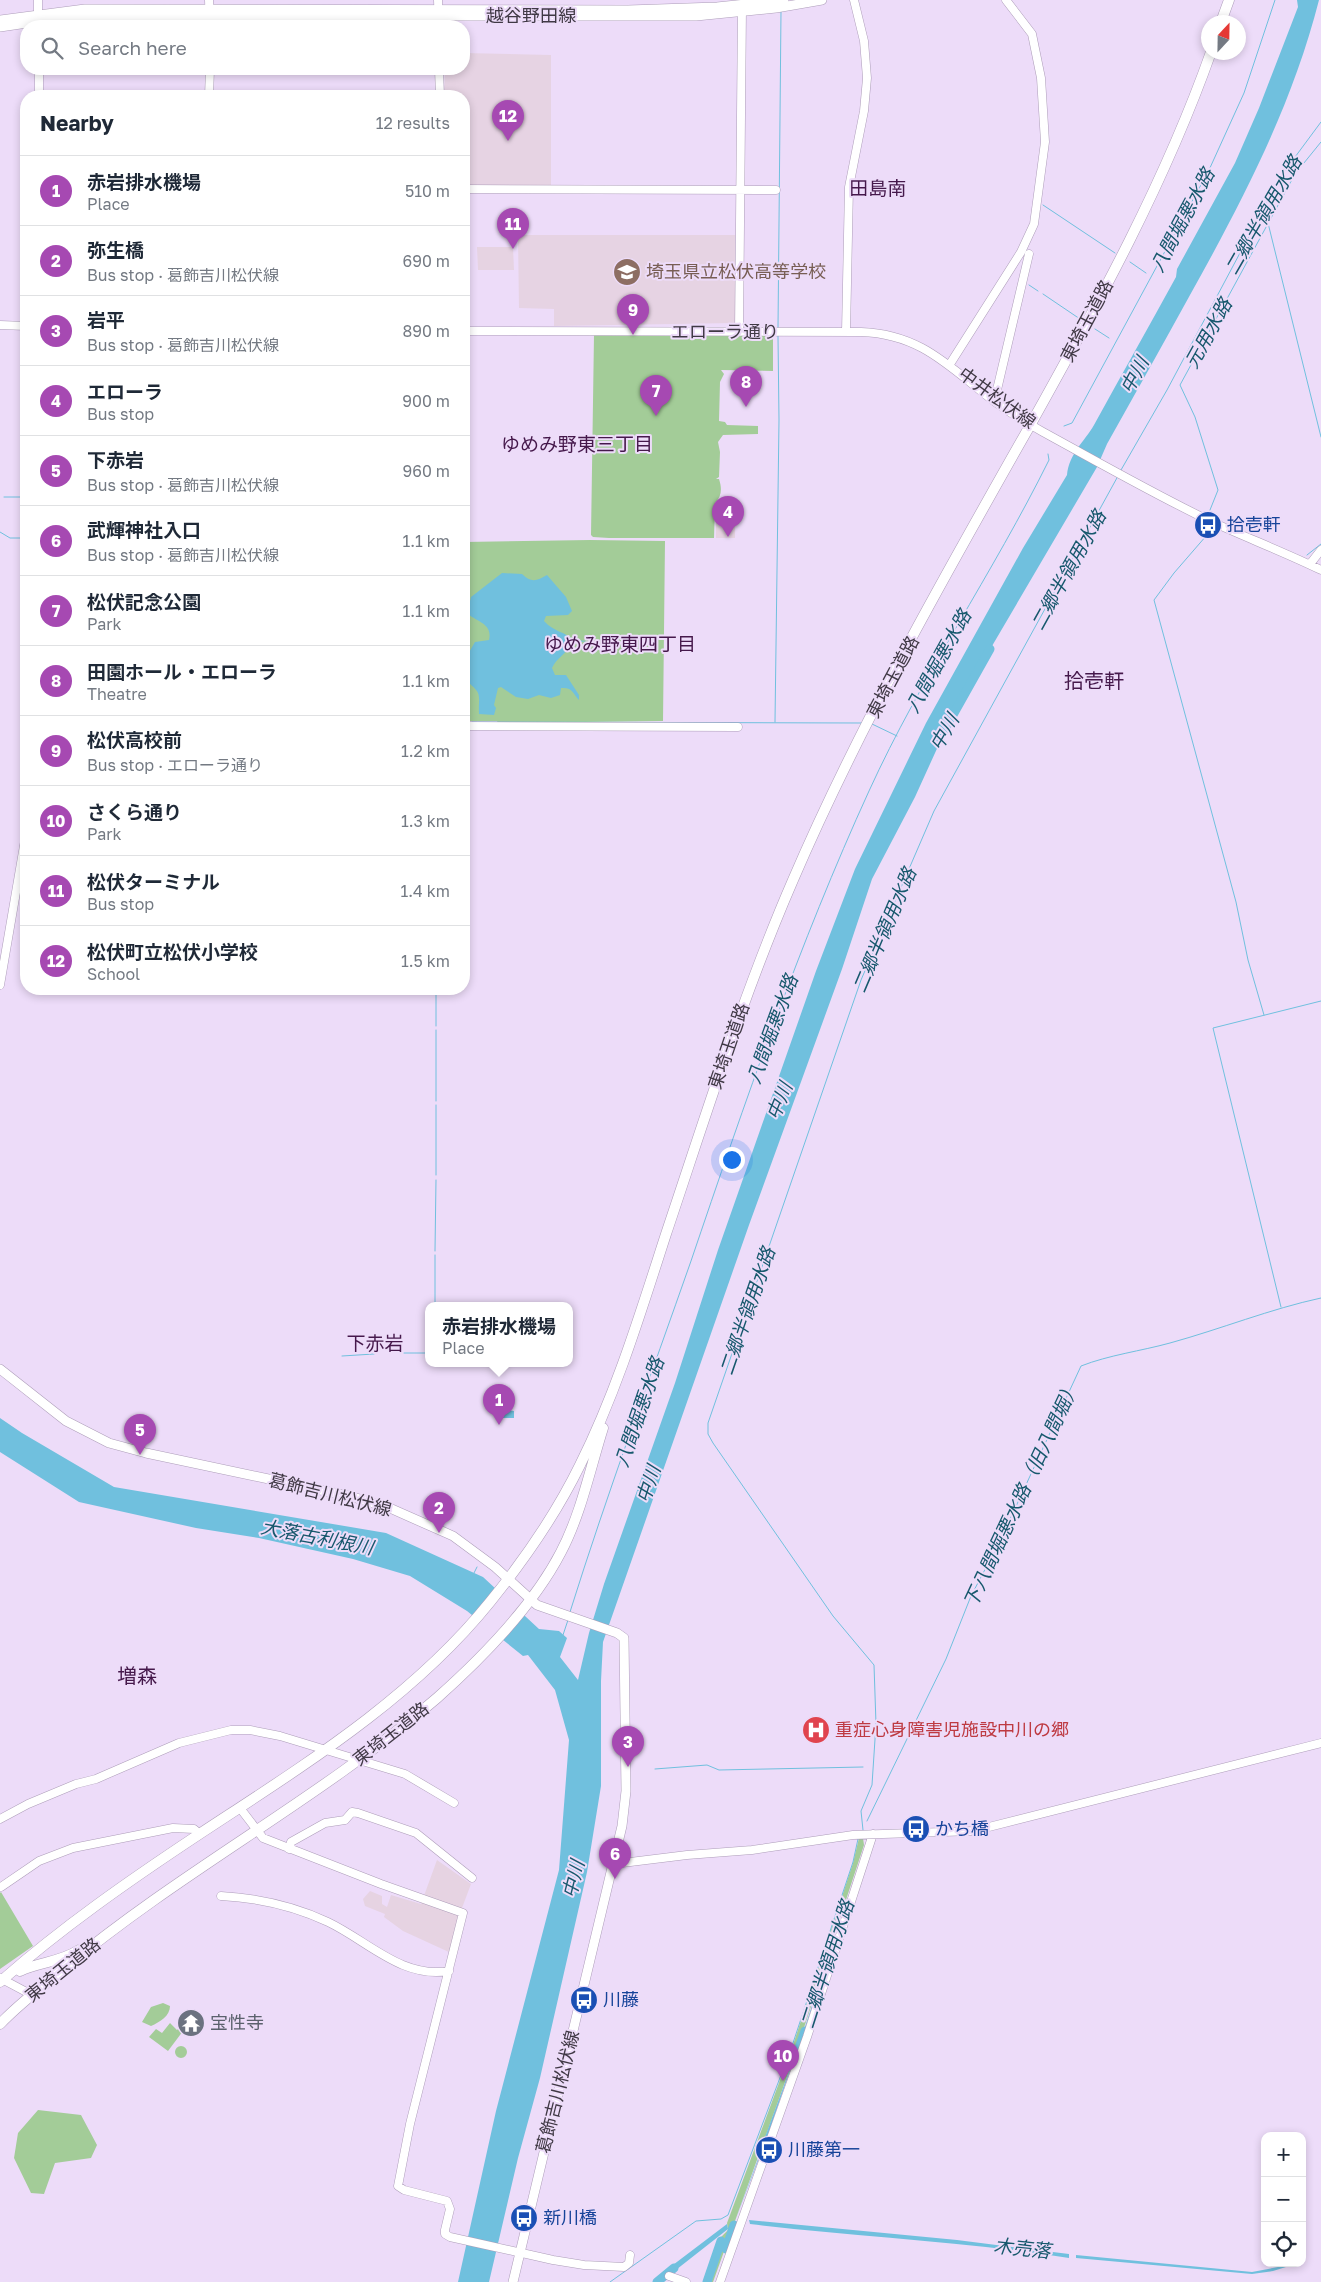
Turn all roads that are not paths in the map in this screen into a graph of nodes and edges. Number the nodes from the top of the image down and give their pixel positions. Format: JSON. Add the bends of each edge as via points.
{"nodes":[{"id":1,"x":38,"y":0,"type":"edge"},
{"id":2,"x":784,"y":0,"type":"edge"},
{"id":3,"x":822,"y":0,"type":"edge"},
{"id":4,"x":854,"y":0,"type":"edge"},
{"id":5,"x":1006,"y":0,"type":"edge"},
{"id":6,"x":1229,"y":0,"type":"edge"},
{"id":7,"x":209,"y":8,"type":"edge"},
{"id":8,"x":439,"y":8,"type":"edge"},
{"id":9,"x":742,"y":9,"type":"junction"},
{"id":10,"x":1224,"y":15,"type":"edge"},
{"id":11,"x":0,"y":20,"type":"edge"},
{"id":12,"x":38,"y":20,"type":"edge"},
{"id":13,"x":20,"y":23,"type":"edge"},
{"id":14,"x":0,"y":27,"type":"edge"},
{"id":15,"x":1208,"y":60,"type":"edge"},
{"id":16,"x":39,"y":75,"type":"edge"},
{"id":17,"x":210,"y":75,"type":"edge"},
{"id":18,"x":439,"y":75,"type":"edge"},
{"id":19,"x":39,"y":90,"type":"edge"},
{"id":20,"x":209,"y":90,"type":"edge"},
{"id":21,"x":440,"y":90,"type":"edge"},
{"id":22,"x":470,"y":190,"type":"edge"},
{"id":23,"x":739,"y":190,"type":"junction"},
{"id":24,"x":776,"y":190,"type":"dead end"},
{"id":25,"x":1029,"y":254,"type":"dead end"},
{"id":26,"x":1012,"y":265,"type":"junction"},
{"id":27,"x":1026,"y":273,"type":"junction"},
{"id":28,"x":0,"y":326,"type":"edge"},
{"id":29,"x":20,"y":326,"type":"edge"},
{"id":30,"x":470,"y":331,"type":"edge"},
{"id":31,"x":739,"y":332,"type":"junction"},
{"id":32,"x":846,"y":332,"type":"junction"},
{"id":33,"x":950,"y":364,"type":"junction"},
{"id":34,"x":996,"y":394,"type":"dead end"},
{"id":35,"x":1030,"y":424,"type":"junction"},
{"id":36,"x":1321,"y":550,"type":"edge"},
{"id":37,"x":1310,"y":564,"type":"junction"},
{"id":38,"x":1321,"y":570,"type":"edge"},
{"id":39,"x":470,"y":726,"type":"edge"},
{"id":40,"x":738,"y":727,"type":"dead end"},
{"id":41,"x":20,"y":869,"type":"edge"},
{"id":42,"x":0,"y":985,"type":"edge"},
{"id":43,"x":635,"y":1327,"type":"junction"},
{"id":44,"x":0,"y":1369,"type":"edge"},
{"id":45,"x":506,"y":1582,"type":"junction"},
{"id":46,"x":528,"y":1601,"type":"junction"},
{"id":47,"x":1321,"y":1743,"type":"edge"},
{"id":48,"x":326,"y":1749,"type":"junction"},
{"id":49,"x":358,"y":1760,"type":"junction"},
{"id":50,"x":454,"y":1803,"type":"dead end"},
{"id":51,"x":240,"y":1808,"type":"junction"},
{"id":52,"x":0,"y":1819,"type":"edge"},
{"id":53,"x":256,"y":1830,"type":"junction"},
{"id":54,"x":200,"y":1834,"type":"junction"},
{"id":55,"x":870,"y":1834,"type":"junction"},
{"id":56,"x":289,"y":1848,"type":"junction"},
{"id":57,"x":614,"y":1864,"type":"junction"},
{"id":58,"x":472,"y":1878,"type":"dead end"},
{"id":59,"x":1,"y":1887,"type":"edge"},
{"id":60,"x":221,"y":1896,"type":"dead end"},
{"id":61,"x":100,"y":1939,"type":"junction"},
{"id":62,"x":449,"y":1971,"type":"junction"},
{"id":63,"x":1,"y":1980,"type":"edge"},
{"id":64,"x":32,"y":1996,"type":"junction"},
{"id":65,"x":0,"y":2024,"type":"edge"},
{"id":66,"x":520,"y":2253,"type":"junction"},
{"id":67,"x":630,"y":2255,"type":"dead end"},
{"id":68,"x":669,"y":2276,"type":"dead end"},
{"id":69,"x":513,"y":2282,"type":"edge"},
{"id":70,"x":686,"y":2282,"type":"edge"},
{"id":71,"x":720,"y":2282,"type":"edge"}],
"edges":[{"from":1,"to":12,"type":"street"},
{"from":2,"to":9,"type":"main road","name":"越谷野田線"},
{"from":3,"to":9,"type":"main road","name":"越谷野田線"},
{"from":4,"to":32,"type":"street","via":[[864,41],[867,78],[849,187]]},
{"from":5,"to":26,"type":"street","name":"中井松伏線","via":[[1034,40],[1045,133],[1034,224]]},
{"from":6,"to":10,"type":"highway"},
{"from":7,"to":8,"type":"main road","name":"越谷野田線"},
{"from":7,"to":12,"type":"main road","name":"越谷野田線","via":[[85,9]]},
{"from":8,"to":9,"type":"main road","name":"越谷野田線","via":[[687,16]]},
{"from":9,"to":23,"type":"street"},
{"from":11,"to":12,"type":"main road","name":"越谷野田線"},
{"from":13,"to":14,"type":"main road","name":"越谷野田線"},
{"from":15,"to":35,"type":"highway","name":"東埼玉道路","via":[[1183,125],[1135,231]]},
{"from":16,"to":19,"type":"street"},
{"from":17,"to":20,"type":"street"},
{"from":18,"to":21,"type":"street"},
{"from":22,"to":23,"type":"street"},
{"from":23,"to":24,"type":"street"},
{"from":23,"to":31,"type":"street"},
{"from":25,"to":27,"type":"street"},
{"from":26,"to":27,"type":"street"},
{"from":26,"to":33,"type":"street","name":"中井松伏線"},
{"from":27,"to":34,"type":"street"},
{"from":28,"to":29,"type":"street"},
{"from":30,"to":31,"type":"street","name":"エローラ通り"},
{"from":31,"to":32,"type":"street","name":"エローラ通り"},
{"from":32,"to":33,"type":"street","name":"エローラ通り","via":[[889,334],[915,344]]},
{"from":33,"to":35,"type":"street","name":"中井松伏線","via":[[995,401]]},
{"from":35,"to":37,"type":"street","name":"中井松伏線","via":[[1203,518]]},
{"from":35,"to":43,"type":"highway","name":"東埼玉道路","via":[[869,721],[793,880],[735,1028]]},
{"from":36,"to":37,"type":"street"},
{"from":37,"to":38,"type":"street","name":"中井松伏線"},
{"from":39,"to":40,"type":"street"},
{"from":41,"to":42,"type":"street"},
{"from":43,"to":45,"type":"highway","name":"東埼玉道路","via":[[580,1467],[534,1545]]},
{"from":43,"to":46,"type":"highway","name":"東埼玉道路","via":[[572,1529],[560,1554]]},
{"from":44,"to":45,"type":"main road","name":"葛飾吉川松伏線","via":[[66,1421],[109,1443],[383,1506],[453,1536],[478,1554]]},
{"from":45,"to":46,"type":"main road","name":"葛飾吉川松伏線"},
{"from":45,"to":48,"type":"highway","name":"東埼玉道路","via":[[446,1650],[409,1684]]},
{"from":46,"to":49,"type":"highway","name":"東埼玉道路","via":[[467,1671]]},
{"from":46,"to":57,"type":"main road","name":"葛飾吉川松伏線","via":[[617,1633],[626,1644],[626,1791]]},
{"from":47,"to":55,"type":"street","via":[[974,1831]]},
{"from":48,"to":49,"type":"street"},
{"from":48,"to":51,"type":"highway","name":"東埼玉道路"},
{"from":48,"to":52,"type":"street","via":[[280,1736],[231,1730],[179,1743],[28,1804]]},
{"from":49,"to":50,"type":"street","via":[[405,1774]]},
{"from":49,"to":53,"type":"highway","name":"東埼玉道路"},
{"from":51,"to":53,"type":"street"},
{"from":51,"to":54,"type":"highway","name":"東埼玉道路"},
{"from":53,"to":56,"type":"street","via":[[263,1838]]},
{"from":53,"to":61,"type":"highway","name":"東埼玉道路"},
{"from":54,"to":59,"type":"street","via":[[194,1829],[173,1828],[73,1848],[39,1861]]},
{"from":54,"to":63,"type":"highway","name":"東埼玉道路"},
{"from":55,"to":57,"type":"street"},
{"from":55,"to":71,"type":"street","via":[[807,2037]]},
{"from":56,"to":58,"type":"street","via":[[291,1842],[325,1823],[345,1820],[352,1812],[420,1835]]},
{"from":56,"to":62,"type":"street","via":[[443,1907],[462,1911],[464,1914]]},
{"from":57,"to":66,"type":"main road","name":"葛飾吉川松伏線"},
{"from":60,"to":62,"type":"street","via":[[254,1898],[314,1916],[410,1969],[428,1973]]},
{"from":61,"to":63,"type":"highway","via":[[71,1956],[35,1964]]},
{"from":61,"to":64,"type":"highway","name":"東埼玉道路"},
{"from":62,"to":66,"type":"street","via":[[397,2184],[404,2190],[448,2201],[450,2209],[445,2234],[450,2237]]},
{"from":63,"to":64,"type":"street"},
{"from":64,"to":65,"type":"highway","name":"東埼玉道路"},
{"from":66,"to":67,"type":"street","via":[[584,2265],[624,2267],[629,2263]]},
{"from":66,"to":69,"type":"main road","name":"葛飾吉川松伏線"},
{"from":68,"to":70,"type":"street"}]}
